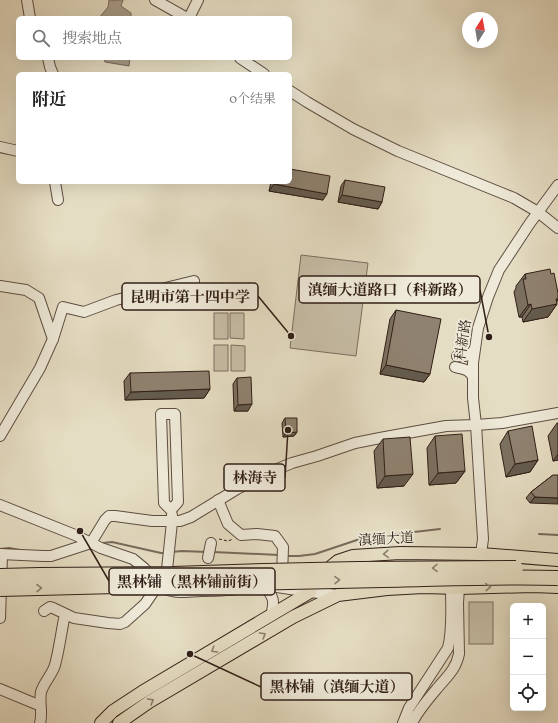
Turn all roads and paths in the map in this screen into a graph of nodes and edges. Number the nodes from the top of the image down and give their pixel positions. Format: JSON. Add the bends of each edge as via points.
{"nodes":[{"id":1,"x":27,"y":0,"type":"edge"},
{"id":2,"x":155,"y":0,"type":"edge"},
{"id":3,"x":198,"y":0,"type":"edge"},
{"id":4,"x":30,"y":16,"type":"edge"},
{"id":5,"x":184,"y":16,"type":"edge"},
{"id":6,"x":189,"y":16,"type":"edge"},
{"id":7,"x":48,"y":60,"type":"edge"},
{"id":8,"x":243,"y":60,"type":"edge"},
{"id":9,"x":52,"y":72,"type":"edge"},
{"id":10,"x":261,"y":72,"type":"edge"},
{"id":11,"x":292,"y":92,"type":"edge"},
{"id":12,"x":0,"y":147,"type":"edge"},
{"id":13,"x":16,"y":151,"type":"edge"},
{"id":14,"x":55,"y":184,"type":"edge"},
{"id":15,"x":558,"y":185,"type":"edge"},
{"id":16,"x":558,"y":194,"type":"edge"},
{"id":17,"x":58,"y":200,"type":"dead end"},
{"id":18,"x":540,"y":214,"type":"junction"},
{"id":19,"x":558,"y":228,"type":"edge"},
{"id":20,"x":194,"y":281,"type":"dead end"},
{"id":21,"x":0,"y":286,"type":"edge"},
{"id":22,"x":53,"y":339,"type":"junction"},
{"id":23,"x":476,"y":348,"type":"junction"},
{"id":24,"x":457,"y":356,"type":"dead end"},
{"id":25,"x":455,"y":367,"type":"dead end"},
{"id":26,"x":473,"y":377,"type":"junction"},
{"id":27,"x":558,"y":413,"type":"edge"},
{"id":28,"x":476,"y":425,"type":"junction"},
{"id":29,"x":0,"y":436,"type":"edge"},
{"id":30,"x":218,"y":500,"type":"junction"},
{"id":31,"x":0,"y":505,"type":"edge"},
{"id":32,"x":172,"y":510,"type":"junction"},
{"id":33,"x":172,"y":522,"type":"junction"},
{"id":34,"x":241,"y":535,"type":"junction"},
{"id":35,"x":91,"y":543,"type":"junction"},
{"id":36,"x":211,"y":543,"type":"joint"},
{"id":37,"x":1,"y":554,"type":"edge"},
{"id":38,"x":482,"y":554,"type":"junction"},
{"id":39,"x":208,"y":558,"type":"dead end"},
{"id":40,"x":558,"y":560,"type":"edge"},
{"id":41,"x":558,"y":568,"type":"edge"},
{"id":42,"x":0,"y":576,"type":"edge"},
{"id":43,"x":558,"y":578,"type":"edge"},
{"id":44,"x":263,"y":584,"type":"junction"},
{"id":45,"x":282,"y":584,"type":"junction"},
{"id":46,"x":558,"y":586,"type":"edge"},
{"id":47,"x":162,"y":587,"type":"junction"},
{"id":48,"x":311,"y":587,"type":"junction"},
{"id":49,"x":455,"y":588,"type":"junction"},
{"id":50,"x":0,"y":589,"type":"edge"},
{"id":51,"x":338,"y":595,"type":"junction"},
{"id":52,"x":295,"y":601,"type":"junction"},
{"id":53,"x":44,"y":611,"type":"dead end"},
{"id":54,"x":271,"y":616,"type":"junction"},
{"id":55,"x":294,"y":617,"type":"junction"},
{"id":56,"x":0,"y":618,"type":"edge"},
{"id":57,"x":64,"y":619,"type":"dead end"},
{"id":58,"x":0,"y":689,"type":"edge"},
{"id":59,"x":40,"y":704,"type":"junction"},
{"id":60,"x":40,"y":723,"type":"edge"},
{"id":61,"x":101,"y":723,"type":"edge"},
{"id":62,"x":119,"y":723,"type":"edge"},
{"id":63,"x":403,"y":723,"type":"edge"},
{"id":64,"x":412,"y":723,"type":"edge"}],
"edges":[{"from":1,"to":4,"type":"street"},
{"from":2,"to":5,"type":"street"},
{"from":3,"to":6,"type":"street"},
{"from":7,"to":9,"type":"street"},
{"from":8,"to":10,"type":"street"},
{"from":11,"to":18,"type":"street","via":[[353,129],[398,151],[514,198]]},
{"from":12,"to":13,"type":"street"},
{"from":14,"to":17,"type":"street"},
{"from":15,"to":18,"type":"street","name":"科新路"},
{"from":16,"to":18,"type":"street","name":"科新路"},
{"from":18,"to":19,"type":"street"},
{"from":18,"to":23,"type":"street","name":"科新路","via":[[499,270],[478,328]]},
{"from":18,"to":28,"type":"street","name":"科新路","via":[[504,273],[493,299],[484,329],[479,364]]},
{"from":20,"to":22,"type":"street","via":[[116,300],[84,312],[64,307]]},
{"from":21,"to":22,"type":"street","via":[[26,290],[39,298]]},
{"from":22,"to":29,"type":"street","via":[[40,368]]},
{"from":23,"to":24,"type":"street","via":[[470,355]]},
{"from":23,"to":26,"type":"street","name":"科新路"},
{"from":25,"to":26,"type":"street","via":[[470,372]]},
{"from":26,"to":28,"type":"street","name":"科新路"},
{"from":27,"to":28,"type":"street"},
{"from":28,"to":30,"type":"street","via":[[446,426],[355,443],[270,472]]},
{"from":28,"to":38,"type":"street","name":"科新路"},
{"from":30,"to":33,"type":"street","via":[[191,517]]},
{"from":30,"to":34,"type":"street","via":[[228,524]]},
{"from":31,"to":35,"type":"street"},
{"from":32,"to":32,"type":"street","via":[[164,503],[162,414],[175,414],[178,502]]},
{"from":32,"to":33,"type":"street"},
{"from":33,"to":35,"type":"street","via":[[109,516]]},
{"from":33,"to":47,"type":"street","via":[[168,563]]},
{"from":34,"to":36,"type":"path","via":[[228,541],[212,538]]},
{"from":34,"to":45,"type":"street","via":[[275,536],[283,547]]},
{"from":35,"to":37,"type":"street","via":[[51,556]]},
{"from":35,"to":47,"type":"street","via":[[133,559]]},
{"from":36,"to":39,"type":"street"},
{"from":37,"to":56,"type":"street"},
{"from":38,"to":40,"type":"main road","name":"滇缅大道"},
{"from":38,"to":48,"type":"main road","name":"滇缅大道","one_way":true,"via":[[400,553],[354,556],[338,561]]},
{"from":41,"to":42,"type":"highway","one_way":true,"bridge":true},
{"from":50,"to":43,"type":"highway","one_way":true,"bridge":true,"via":[[234,582]]},
{"from":44,"to":45,"type":"street"},
{"from":44,"to":47,"type":"street","via":[[231,590],[177,592]]},
{"from":44,"to":48,"type":"street"},
{"from":44,"to":52,"type":"street","via":[[289,593]]},
{"from":44,"to":54,"type":"street","via":[[271,594],[274,604]]},
{"from":45,"to":48,"type":"street"},
{"from":49,"to":46,"type":"main road","one_way":true},
{"from":47,"to":53,"type":"street","via":[[120,624],[74,618],[50,607]]},
{"from":48,"to":51,"type":"street"},
{"from":48,"to":52,"type":"main road","name":"滇缅大道"},
{"from":49,"to":51,"type":"main road","via":[[423,586]]},
{"from":49,"to":63,"type":"street","via":[[448,648],[409,708]]},
{"from":49,"to":64,"type":"street","via":[[458,603],[458,661]]},
{"from":51,"to":55,"type":"main road"},
{"from":52,"to":54,"type":"main road","name":"滇缅大道"},
{"from":52,"to":55,"type":"street"},
{"from":54,"to":61,"type":"main road","name":"滇缅大道","one_way":true,"via":[[142,692],[113,711]]},
{"from":62,"to":55,"type":"main road","one_way":true,"via":[[149,702]]},
{"from":57,"to":59,"type":"street","via":[[55,665],[45,682]]},
{"from":58,"to":59,"type":"street"},
{"from":59,"to":60,"type":"street"}]}
